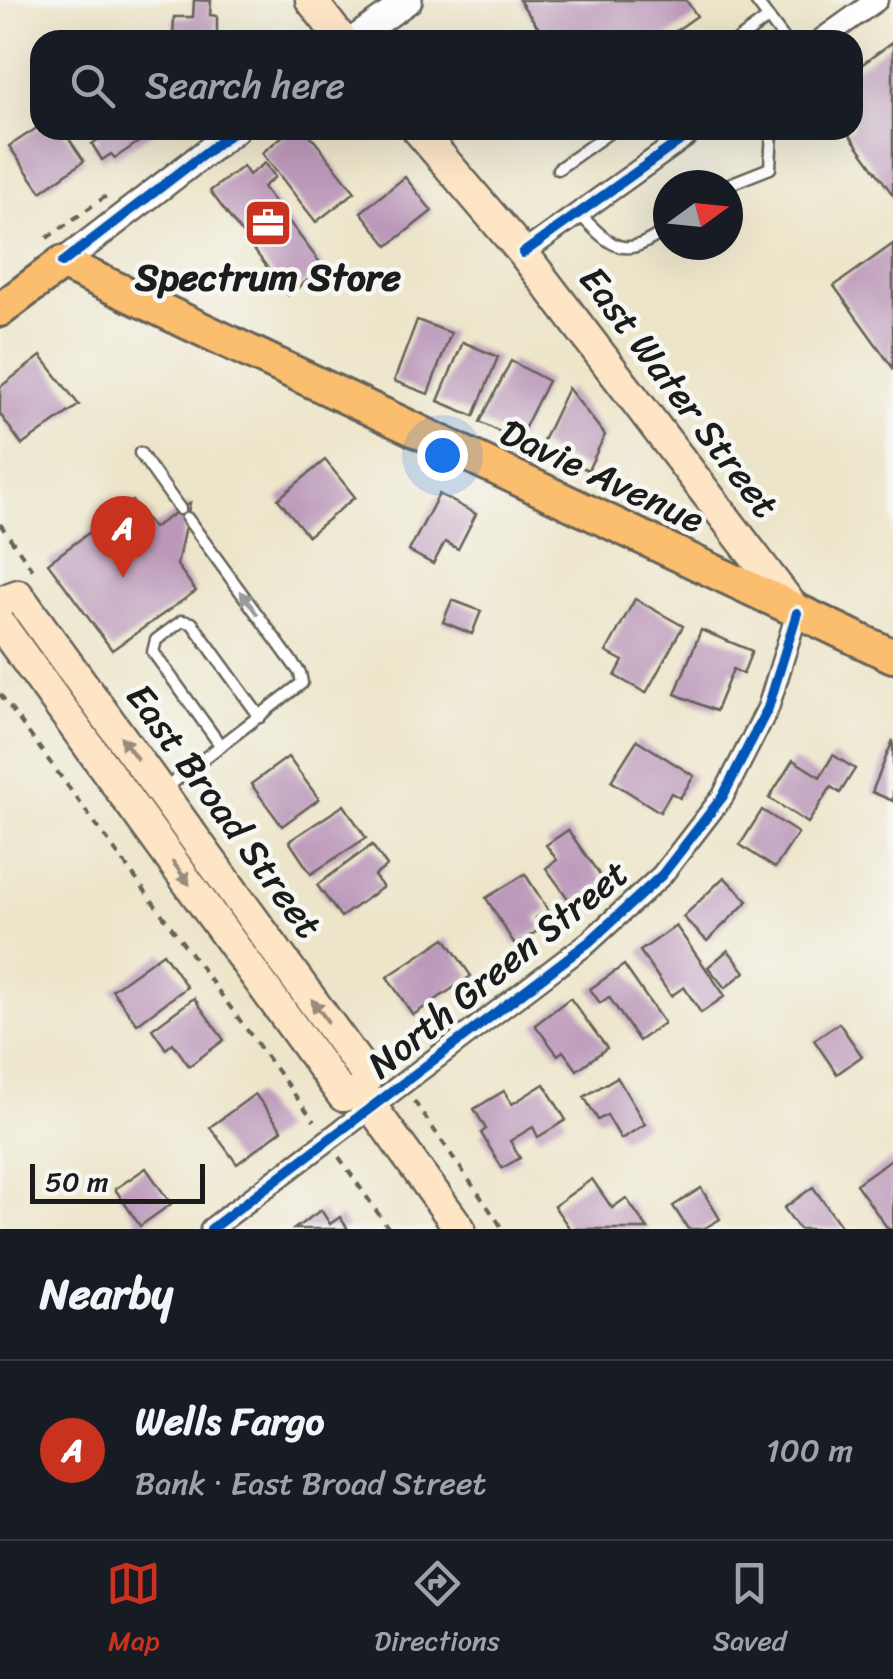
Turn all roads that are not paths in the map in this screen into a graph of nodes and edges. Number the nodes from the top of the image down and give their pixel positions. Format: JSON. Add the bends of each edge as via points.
{"nodes":[{"id":1,"x":311,"y":0,"type":"edge"},
{"id":2,"x":409,"y":0,"type":"edge"},
{"id":3,"x":755,"y":0,"type":"edge"},
{"id":4,"x":869,"y":2,"type":"edge"},
{"id":5,"x":768,"y":18,"type":"junction"},
{"id":6,"x":334,"y":30,"type":"edge"},
{"id":7,"x":367,"y":30,"type":"edge"},
{"id":8,"x":752,"y":30,"type":"edge"},
{"id":9,"x":777,"y":30,"type":"edge"},
{"id":10,"x":833,"y":30,"type":"edge"},
{"id":11,"x":220,"y":140,"type":"edge"},
{"id":12,"x":427,"y":140,"type":"edge"},
{"id":13,"x":599,"y":140,"type":"edge"},
{"id":14,"x":681,"y":140,"type":"edge"},
{"id":15,"x":771,"y":140,"type":"edge"},
{"id":16,"x":558,"y":169,"type":"dead end"},
{"id":17,"x":743,"y":179,"type":"edge"},
{"id":18,"x":578,"y":213,"type":"junction"},
{"id":19,"x":653,"y":238,"type":"edge"},
{"id":20,"x":523,"y":253,"type":"junction"},
{"id":21,"x":47,"y":256,"type":"junction"},
{"id":22,"x":0,"y":310,"type":"edge"},
{"id":23,"x":140,"y":453,"type":"dead end"},
{"id":24,"x":0,"y":602,"type":"edge"},
{"id":25,"x":797,"y":613,"type":"junction"},
{"id":26,"x":2,"y":633,"type":"edge"},
{"id":27,"x":893,"y":656,"type":"edge"},
{"id":28,"x":260,"y":717,"type":"junction"},
{"id":29,"x":221,"y":746,"type":"junction"},
{"id":30,"x":160,"y":792,"type":"junction"},
{"id":31,"x":135,"y":811,"type":"junction"},
{"id":32,"x":367,"y":1100,"type":"junction"},
{"id":33,"x":211,"y":1229,"type":"edge"},
{"id":34,"x":460,"y":1229,"type":"edge"}],
"edges":[{"from":1,"to":6,"type":"main road"},
{"from":2,"to":7,"type":"street"},
{"from":3,"to":5,"type":"lane"},
{"from":4,"to":10,"type":"street"},
{"from":5,"to":8,"type":"lane"},
{"from":5,"to":9,"type":"lane"},
{"from":11,"to":21,"type":"street"},
{"from":12,"to":20,"type":"main road","name":"East Water Street"},
{"from":13,"to":16,"type":"lane"},
{"from":14,"to":18,"type":"street"},
{"from":15,"to":17,"type":"lane","via":[[770,168]]},
{"from":18,"to":19,"type":"lane","via":[[624,250]]},
{"from":18,"to":20,"type":"street"},
{"from":20,"to":25,"type":"main road","name":"East Water Street"},
{"from":21,"to":22,"type":"main road"},
{"from":21,"to":25,"type":"main road","name":"Davie Avenue"},
{"from":28,"to":23,"type":"lane","one_way":true,"via":[[302,683],[300,673]]},
{"from":30,"to":24,"type":"main road","name":"East Broad Street","one_way":true,"via":[[18,596]]},
{"from":25,"to":27,"type":"main road","name":"Davie Avenue"},
{"from":25,"to":32,"type":"street","name":"North Green Street","via":[[768,708],[723,796],[662,875],[589,942]]},
{"from":26,"to":31,"type":"main road","name":"East Broad Street"},
{"from":28,"to":29,"type":"lane"},
{"from":28,"to":29,"type":"lane","via":[[192,623],[182,621],[156,640],[153,652]]},
{"from":29,"to":30,"type":"lane"},
{"from":30,"to":31,"type":"main road"},
{"from":32,"to":30,"type":"main road","name":"East Broad Street","one_way":true,"via":[[366,1076]]},
{"from":31,"to":32,"type":"main road","name":"East Broad Street","one_way":true,"via":[[343,1096]]},
{"from":32,"to":33,"type":"street","name":"North Green Street","via":[[328,1141]]},
{"from":32,"to":34,"type":"main road","name":"East Broad Street"}]}
